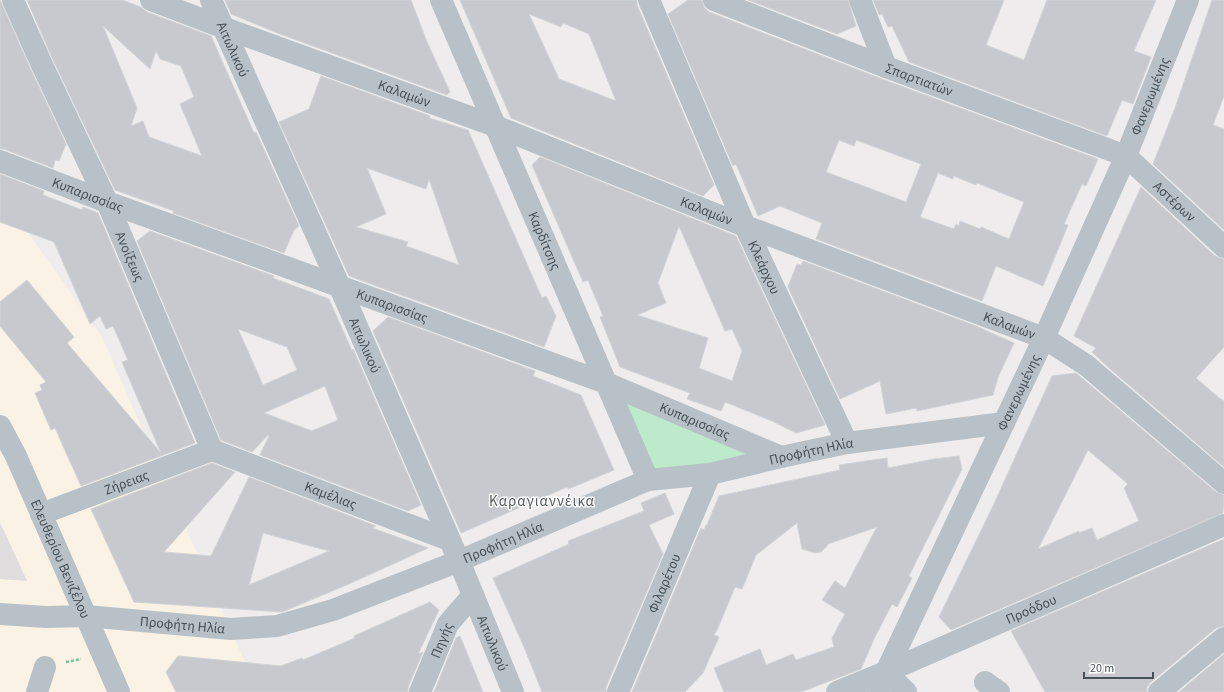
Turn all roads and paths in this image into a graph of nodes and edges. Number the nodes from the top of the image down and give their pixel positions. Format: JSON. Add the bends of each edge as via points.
{"nodes":[{"id":1,"x":12,"y":0,"type":"edge"},
{"id":2,"x":151,"y":0,"type":"edge"},
{"id":3,"x":211,"y":0,"type":"edge"},
{"id":4,"x":441,"y":0,"type":"edge"},
{"id":5,"x":649,"y":0,"type":"edge"},
{"id":6,"x":714,"y":0,"type":"edge"},
{"id":7,"x":860,"y":0,"type":"edge"},
{"id":8,"x":1188,"y":0,"type":"edge"},
{"id":9,"x":222,"y":27,"type":"junction"},
{"id":10,"x":886,"y":67,"type":"junction"},
{"id":11,"x":495,"y":126,"type":"junction"},
{"id":12,"x":1126,"y":156,"type":"junction"},
{"id":13,"x":0,"y":161,"type":"edge"},
{"id":14,"x":107,"y":202,"type":"junction"},
{"id":15,"x":745,"y":226,"type":"junction"},
{"id":16,"x":1224,"y":247,"type":"edge"},
{"id":17,"x":338,"y":285,"type":"junction"},
{"id":18,"x":1044,"y":338,"type":"junction"},
{"id":19,"x":606,"y":383,"type":"junction"},
{"id":20,"x":1004,"y":423,"type":"junction"},
{"id":21,"x":0,"y":426,"type":"edge"},
{"id":22,"x":847,"y":443,"type":"junction"},
{"id":23,"x":212,"y":450,"type":"junction"},
{"id":24,"x":782,"y":457,"type":"junction"},
{"id":25,"x":710,"y":474,"type":"junction"},
{"id":26,"x":648,"y":480,"type":"junction"},
{"id":27,"x":1224,"y":484,"type":"edge"},
{"id":28,"x":41,"y":514,"type":"junction"},
{"id":29,"x":1224,"y":525,"type":"edge"},
{"id":30,"x":449,"y":540,"type":"junction"},
{"id":31,"x":459,"y":561,"type":"junction"},
{"id":32,"x":473,"y":595,"type":"junction"},
{"id":33,"x":0,"y":614,"type":"edge"},
{"id":34,"x":86,"y":616,"type":"junction"},
{"id":35,"x":1224,"y":638,"type":"edge"},
{"id":36,"x":103,"y":655,"type":"junction"},
{"id":37,"x":45,"y":666,"type":"joint"},
{"id":38,"x":886,"y":672,"type":"junction"},
{"id":39,"x":37,"y":692,"type":"edge"},
{"id":40,"x":119,"y":692,"type":"edge"},
{"id":41,"x":420,"y":692,"type":"edge"},
{"id":42,"x":513,"y":692,"type":"edge"},
{"id":43,"x":618,"y":692,"type":"edge"},
{"id":44,"x":837,"y":692,"type":"edge"},
{"id":45,"x":878,"y":692,"type":"edge"},
{"id":46,"x":906,"y":692,"type":"edge"},
{"id":47,"x":1159,"y":692,"type":"edge"}],
"edges":[{"from":1,"to":14,"type":"street","name":"Ανοίξεως"},
{"from":2,"to":9,"type":"street","name":"Καλαμών"},
{"from":3,"to":9,"type":"street","name":"Αιτωλικού"},
{"from":4,"to":11,"type":"street","name":"Καρδίτσης"},
{"from":5,"to":15,"type":"street","name":"Κλεάρχου"},
{"from":6,"to":10,"type":"street","name":"Σπαρτιατών"},
{"from":7,"to":10,"type":"street"},
{"from":8,"to":12,"type":"street","name":"Φανερωμένης"},
{"from":9,"to":11,"type":"street","name":"Καλαμών"},
{"from":9,"to":17,"type":"street","name":"Αιτωλικού"},
{"from":10,"to":12,"type":"street","name":"Σπαρτιατών"},
{"from":11,"to":15,"type":"street","name":"Καλαμών"},
{"from":11,"to":19,"type":"street","name":"Καρδίτσης"},
{"from":12,"to":16,"type":"street","name":"Αστέρων"},
{"from":12,"to":18,"type":"street","name":"Φανερωμένης"},
{"from":13,"to":14,"type":"street","name":"Κυπαρισσίας"},
{"from":14,"to":17,"type":"street","name":"Κυπαρισσίας"},
{"from":14,"to":23,"type":"street","name":"Ανοίξεως"},
{"from":15,"to":18,"type":"street","name":"Καλαμών"},
{"from":15,"to":22,"type":"street","name":"Κλεάρχου"},
{"from":17,"to":19,"type":"street","name":"Κυπαρισσίας"},
{"from":17,"to":30,"type":"street","name":"Αιτωλικού"},
{"from":18,"to":20,"type":"street","name":"Φανερωμένης"},
{"from":18,"to":27,"type":"street","name":"Καλαμών","via":[[1086,365]]},
{"from":19,"to":24,"type":"street","name":"Κυπαρισσίας"},
{"from":19,"to":26,"type":"street","name":"Καρδίτσης"},
{"from":20,"to":22,"type":"street","name":"Προφήτη Ηλία"},
{"from":20,"to":38,"type":"street","name":"Φανερωμένης"},
{"from":21,"to":28,"type":"street","name":"Ελευθερίου Βενιζέλου"},
{"from":22,"to":24,"type":"street","name":"Προφήτη Ηλία"},
{"from":23,"to":28,"type":"street","name":"Ζήρειας"},
{"from":23,"to":30,"type":"street","name":"Καμέλιας"},
{"from":24,"to":25,"type":"street","name":"Προφήτη Ηλία"},
{"from":25,"to":26,"type":"street","name":"Προφήτη Ηλία"},
{"from":25,"to":43,"type":"street","name":"Φιλαρέτου"},
{"from":26,"to":31,"type":"street","name":"Προφήτη Ηλία"},
{"from":28,"to":34,"type":"street","name":"Ελευθερίου Βενιζέλου"},
{"from":29,"to":38,"type":"street","name":"Προόδου"},
{"from":30,"to":31,"type":"street","name":"Αιτωλικού"},
{"from":31,"to":32,"type":"street","name":"Αιτωλικού"},
{"from":31,"to":34,"type":"street","name":"Προφήτη Ηλία","via":[[333,610],[277,626],[231,629]]},
{"from":32,"to":41,"type":"street","name":"Πηγής","via":[[448,624]]},
{"from":32,"to":42,"type":"street","name":"Αιτωλικού"},
{"from":33,"to":34,"type":"street","name":"Προφήτη Ηλία"},
{"from":34,"to":36,"type":"street","name":"Ελευθερίου Βενιζέλου"},
{"from":35,"to":47,"type":"street"},
{"from":36,"to":37,"type":"path"},
{"from":36,"to":40,"type":"street","name":"Ελευθερίου Βενιζέλου"},
{"from":37,"to":39,"type":"street"},
{"from":38,"to":44,"type":"street","name":"Προόδου"},
{"from":38,"to":45,"type":"street","name":"Φανερωμένης"},
{"from":38,"to":46,"type":"street"}]}
